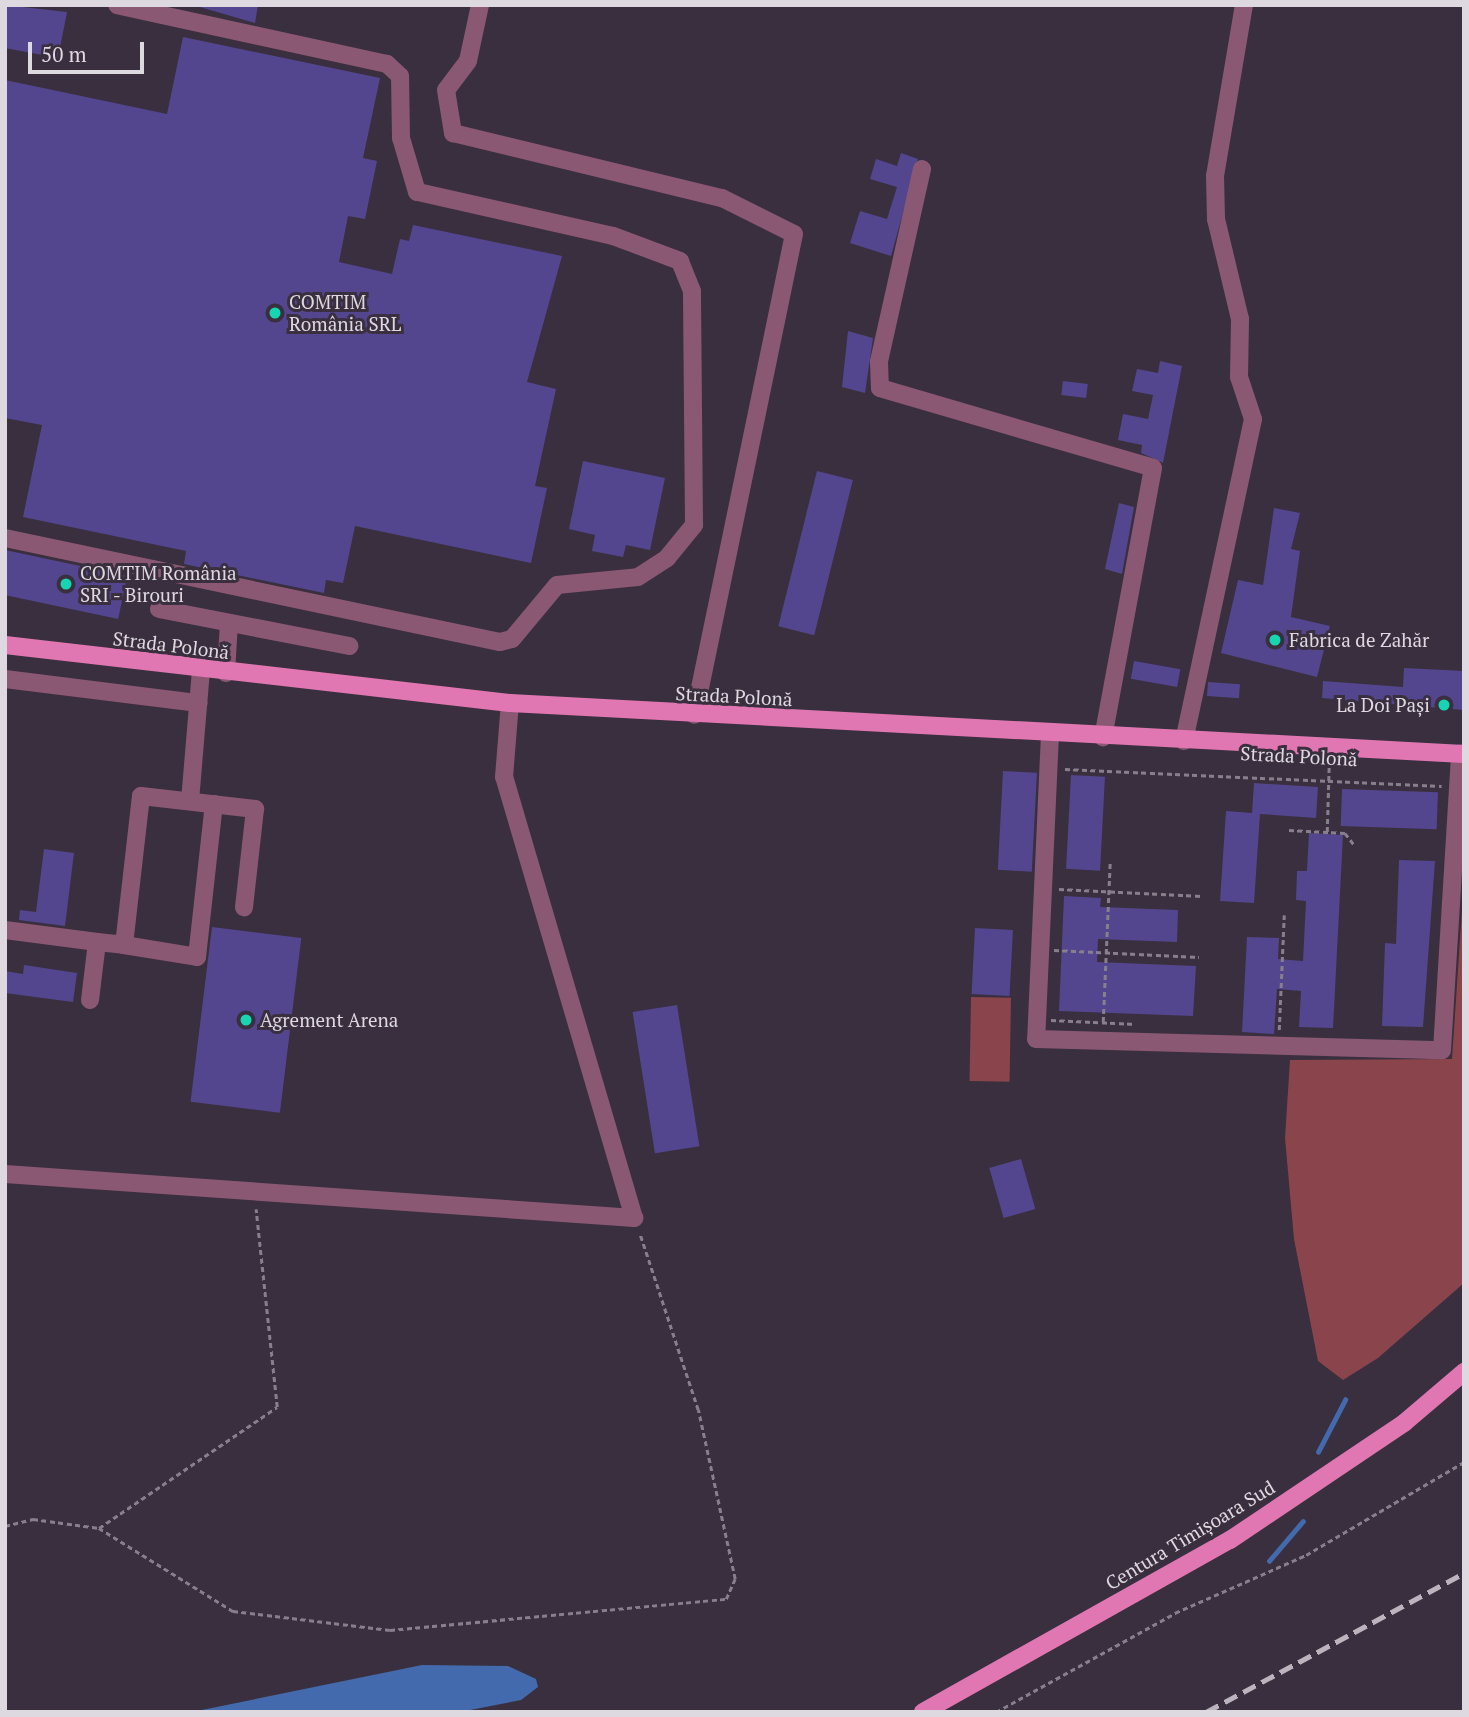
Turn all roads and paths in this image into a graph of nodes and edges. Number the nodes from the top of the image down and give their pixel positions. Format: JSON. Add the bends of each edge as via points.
{"nodes":[{"id":1,"x":117,"y":5,"type":"edge"},
{"id":2,"x":480,"y":5,"type":"edge"},
{"id":3,"x":1244,"y":5,"type":"edge"},
{"id":4,"x":922,"y":169,"type":"dead end"},
{"id":5,"x":5,"y":538,"type":"edge"},
{"id":6,"x":159,"y":609,"type":"dead end"},
{"id":7,"x":229,"y":623,"type":"junction"},
{"id":8,"x":5,"y":645,"type":"edge"},
{"id":9,"x":349,"y":646,"type":"dead end"},
{"id":10,"x":201,"y":670,"type":"junction"},
{"id":11,"x":226,"y":673,"type":"junction"},
{"id":12,"x":5,"y":679,"type":"edge"},
{"id":13,"x":199,"y":703,"type":"junction"},
{"id":14,"x":510,"y":703,"type":"junction"},
{"id":15,"x":694,"y":715,"type":"junction"},
{"id":16,"x":1049,"y":734,"type":"junction"},
{"id":17,"x":1103,"y":737,"type":"junction"},
{"id":18,"x":1184,"y":741,"type":"junction"},
{"id":19,"x":1462,"y":754,"type":"edge"},
{"id":20,"x":1329,"y":758,"type":"dead end"},
{"id":21,"x":1047,"y":770,"type":"junction"},
{"id":22,"x":1329,"y":778,"type":"junction"},
{"id":23,"x":1458,"y":787,"type":"junction"},
{"id":24,"x":190,"y":801,"type":"junction"},
{"id":25,"x":214,"y":804,"type":"junction"},
{"id":26,"x":1289,"y":830,"type":"dead end"},
{"id":27,"x":1327,"y":832,"type":"junction"},
{"id":28,"x":1355,"y":846,"type":"dead end"},
{"id":29,"x":1110,"y":861,"type":"dead end"},
{"id":30,"x":1044,"y":888,"type":"junction"},
{"id":31,"x":1109,"y":891,"type":"junction"},
{"id":32,"x":1202,"y":896,"type":"dead end"},
{"id":33,"x":244,"y":907,"type":"dead end"},
{"id":34,"x":1283,"y":915,"type":"dead end"},
{"id":35,"x":5,"y":930,"type":"edge"},
{"id":36,"x":97,"y":942,"type":"junction"},
{"id":37,"x":124,"y":945,"type":"junction"},
{"id":38,"x":1041,"y":949,"type":"junction"},
{"id":39,"x":1106,"y":953,"type":"junction"},
{"id":40,"x":1199,"y":957,"type":"dead end"},
{"id":41,"x":90,"y":1000,"type":"dead end"},
{"id":42,"x":1038,"y":1019,"type":"junction"},
{"id":43,"x":1102,"y":1022,"type":"junction"},
{"id":44,"x":1143,"y":1024,"type":"dead end"},
{"id":45,"x":1279,"y":1045,"type":"junction"},
{"id":46,"x":5,"y":1174,"type":"edge"},
{"id":47,"x":255,"y":1192,"type":"junction"},
{"id":48,"x":634,"y":1218,"type":"junction"},
{"id":49,"x":1464,"y":1372,"type":"edge"},
{"id":50,"x":1464,"y":1462,"type":"edge"},
{"id":51,"x":5,"y":1526,"type":"edge"},
{"id":52,"x":99,"y":1528,"type":"junction"},
{"id":53,"x":923,"y":1712,"type":"edge"},
{"id":54,"x":996,"y":1712,"type":"edge"}],
"edges":[{"from":1,"to":5,"type":"lane","via":[[387,64],[400,76],[401,138],[417,191],[613,236],[680,261],[692,290],[694,525],[667,558],[638,577],[557,586],[512,639],[500,642]]},
{"from":2,"to":15,"type":"lane","via":[[468,61],[446,90],[453,133],[722,198],[794,234]]},
{"from":3,"to":18,"type":"lane","via":[[1216,176],[1216,219],[1240,319],[1239,377],[1252,419]]},
{"from":4,"to":17,"type":"lane","via":[[879,362],[880,388],[1153,468]]},
{"from":6,"to":7,"type":"lane"},
{"from":7,"to":9,"type":"lane"},
{"from":7,"to":11,"type":"lane"},
{"from":8,"to":10,"type":"main road","name":"Strada Polonă"},
{"from":10,"to":11,"type":"main road","name":"Strada Polonă"},
{"from":10,"to":13,"type":"lane"},
{"from":11,"to":14,"type":"main road","name":"Strada Polonă"},
{"from":12,"to":13,"type":"lane"},
{"from":13,"to":24,"type":"lane"},
{"from":14,"to":15,"type":"main road","name":"Strada Polonă"},
{"from":14,"to":48,"type":"lane","via":[[504,777]]},
{"from":15,"to":16,"type":"main road","name":"Strada Polonă"},
{"from":16,"to":17,"type":"main road","name":"Strada Polonă"},
{"from":16,"to":21,"type":"lane"},
{"from":17,"to":18,"type":"main road","name":"Strada Polonă"},
{"from":18,"to":19,"type":"main road","name":"Strada Polonă"},
{"from":19,"to":23,"type":"lane"},
{"from":20,"to":22,"type":"path"},
{"from":21,"to":22,"type":"path","name":"Strada Polonă"},
{"from":21,"to":30,"type":"lane"},
{"from":22,"to":23,"type":"path","name":"Strada Polonă"},
{"from":22,"to":27,"type":"path"},
{"from":23,"to":45,"type":"lane","via":[[1442,1050]]},
{"from":24,"to":25,"type":"lane"},
{"from":24,"to":37,"type":"lane","via":[[142,796]]},
{"from":25,"to":33,"type":"lane","via":[[255,809]]},
{"from":25,"to":37,"type":"lane","via":[[197,957]]},
{"from":26,"to":27,"type":"path"},
{"from":27,"to":28,"type":"path","via":[[1345,833]]},
{"from":29,"to":31,"type":"path"},
{"from":30,"to":31,"type":"path"},
{"from":30,"to":38,"type":"lane"},
{"from":31,"to":32,"type":"path"},
{"from":31,"to":39,"type":"path"},
{"from":34,"to":45,"type":"path"},
{"from":35,"to":36,"type":"lane"},
{"from":36,"to":37,"type":"lane"},
{"from":36,"to":41,"type":"lane"},
{"from":38,"to":39,"type":"path"},
{"from":38,"to":42,"type":"lane"},
{"from":39,"to":40,"type":"path"},
{"from":39,"to":43,"type":"path"},
{"from":42,"to":43,"type":"path"},
{"from":42,"to":45,"type":"lane","via":[[1036,1039]]},
{"from":43,"to":44,"type":"path"},
{"from":46,"to":47,"type":"lane"},
{"from":47,"to":48,"type":"lane"},
{"from":47,"to":52,"type":"path","via":[[276,1407]]},
{"from":48,"to":52,"type":"path","via":[[698,1410],[735,1579],[726,1600],[390,1630],[233,1611]]},
{"from":49,"to":53,"type":"main road","name":"Centura Timișoara Sud","via":[[1404,1423],[1230,1540]]},
{"from":50,"to":54,"type":"path","via":[[1318,1549],[1175,1613]]},
{"from":51,"to":52,"type":"path","via":[[33,1519]]}]}
